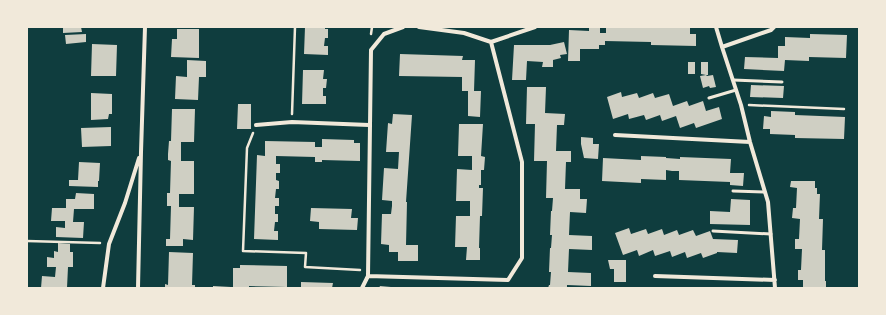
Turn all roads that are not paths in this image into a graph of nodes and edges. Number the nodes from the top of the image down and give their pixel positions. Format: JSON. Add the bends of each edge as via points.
{"nodes":[{"id":1,"x":145,"y":27,"type":"edge"},
{"id":2,"x":403,"y":27,"type":"edge"},
{"id":3,"x":419,"y":27,"type":"edge"},
{"id":4,"x":535,"y":27,"type":"edge"},
{"id":5,"x":716,"y":27,"type":"edge"},
{"id":6,"x":774,"y":27,"type":"edge"},
{"id":7,"x":491,"y":42,"type":"junction"},
{"id":8,"x":722,"y":47,"type":"junction"},
{"id":9,"x":732,"y":80,"type":"junction"},
{"id":10,"x":782,"y":82,"type":"dead end"},
{"id":11,"x":736,"y":90,"type":"junction"},
{"id":12,"x":709,"y":98,"type":"dead end"},
{"id":13,"x":256,"y":125,"type":"road end"},
{"id":14,"x":370,"y":125,"type":"junction"},
{"id":15,"x":615,"y":135,"type":"dead end"},
{"id":16,"x":750,"y":142,"type":"junction"},
{"id":17,"x":141,"y":152,"type":"junction"},
{"id":18,"x":733,"y":191,"type":"dead end"},
{"id":19,"x":765,"y":192,"type":"junction"},
{"id":20,"x":713,"y":231,"type":"dead end"},
{"id":21,"x":771,"y":234,"type":"junction"},
{"id":22,"x":368,"y":276,"type":"junction"},
{"id":23,"x":655,"y":276,"type":"dead end"},
{"id":24,"x":775,"y":280,"type":"junction"},
{"id":25,"x":104,"y":288,"type":"edge"},
{"id":26,"x":138,"y":288,"type":"edge"},
{"id":27,"x":362,"y":288,"type":"edge"},
{"id":28,"x":775,"y":288,"type":"edge"}],
"edges":[{"from":1,"to":17,"type":"street"},
{"from":2,"to":14,"type":"street","via":[[384,34],[371,50]]},
{"from":3,"to":7,"type":"street","via":[[464,33]]},
{"from":4,"to":7,"type":"street"},
{"from":5,"to":8,"type":"street"},
{"from":6,"to":8,"type":"street"},
{"from":7,"to":22,"type":"street","via":[[522,162],[522,258],[508,280]]},
{"from":8,"to":9,"type":"street"},
{"from":9,"to":10,"type":"lane"},
{"from":9,"to":11,"type":"street"},
{"from":11,"to":12,"type":"lane"},
{"from":11,"to":16,"type":"street"},
{"from":13,"to":14,"type":"street","via":[[292,122]]},
{"from":14,"to":22,"type":"street"},
{"from":15,"to":16,"type":"street"},
{"from":16,"to":19,"type":"street"},
{"from":17,"to":25,"type":"street","via":[[109,244]]},
{"from":17,"to":26,"type":"street"},
{"from":18,"to":19,"type":"lane"},
{"from":19,"to":21,"type":"street"},
{"from":20,"to":21,"type":"lane"},
{"from":21,"to":24,"type":"street"},
{"from":22,"to":27,"type":"street"},
{"from":23,"to":24,"type":"street"},
{"from":24,"to":28,"type":"street"}]}
